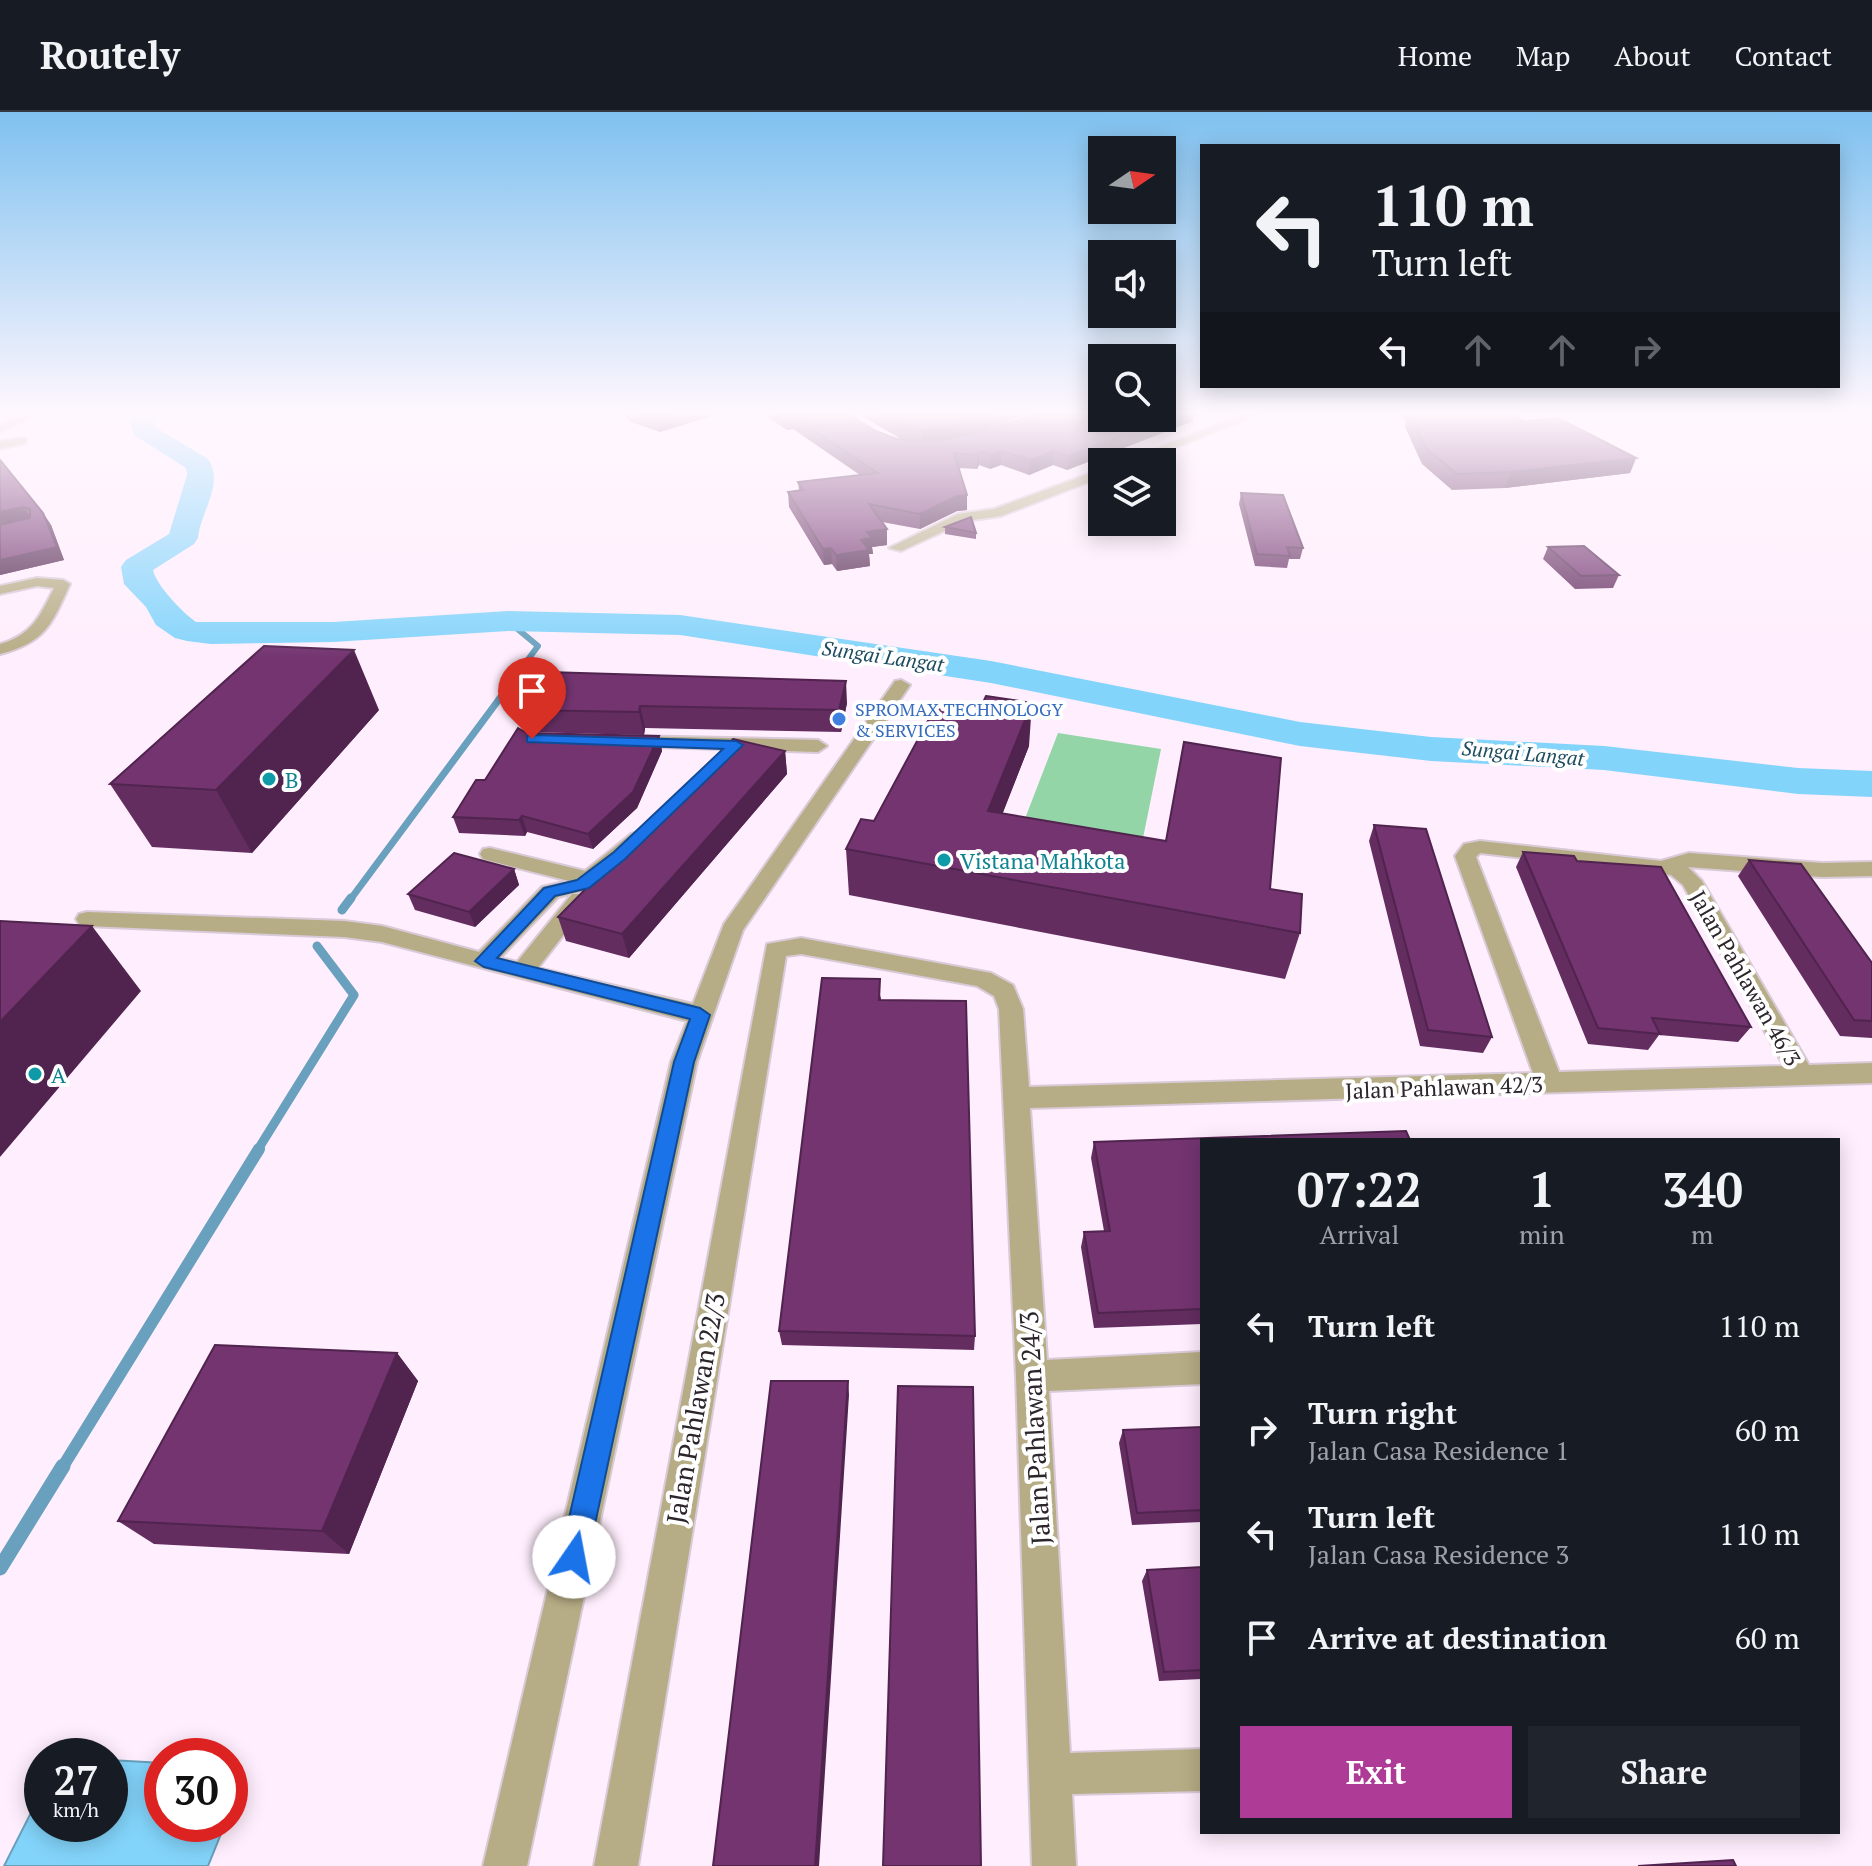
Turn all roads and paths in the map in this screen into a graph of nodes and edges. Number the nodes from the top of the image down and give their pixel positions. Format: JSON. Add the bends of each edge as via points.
{"nodes":[{"id":1,"x":1043,"y":496,"type":"edge"},
{"id":2,"x":896,"y":548,"type":"dead end"},
{"id":3,"x":0,"y":590,"type":"edge"},
{"id":4,"x":0,"y":649,"type":"edge"},
{"id":5,"x":901,"y":685,"type":"dead end"},
{"id":6,"x":611,"y":741,"type":"edge"},
{"id":7,"x":736,"y":745,"type":"junction"},
{"id":8,"x":818,"y":746,"type":"dead end"},
{"id":9,"x":714,"y":765,"type":"edge"},
{"id":10,"x":651,"y":826,"type":"edge"},
{"id":11,"x":490,"y":854,"type":"dead end"},
{"id":12,"x":1666,"y":866,"type":"junction"},
{"id":13,"x":1872,"y":869,"type":"edge"},
{"id":14,"x":586,"y":882,"type":"junction"},
{"id":15,"x":87,"y":919,"type":"dead end"},
{"id":16,"x":484,"y":961,"type":"junction"},
{"id":17,"x":522,"y":972,"type":"junction"},
{"id":18,"x":1004,"y":991,"type":"joint"},
{"id":19,"x":700,"y":1015,"type":"junction"},
{"id":20,"x":1872,"y":1073,"type":"edge"},
{"id":21,"x":1802,"y":1075,"type":"junction"},
{"id":22,"x":1550,"y":1084,"type":"junction"},
{"id":23,"x":1015,"y":1098,"type":"junction"},
{"id":24,"x":1200,"y":1368,"type":"edge"},
{"id":25,"x":1032,"y":1376,"type":"junction"},
{"id":26,"x":1200,"y":1770,"type":"edge"},
{"id":27,"x":1052,"y":1774,"type":"junction"},
{"id":28,"x":505,"y":1866,"type":"edge"},
{"id":29,"x":616,"y":1866,"type":"edge"},
{"id":30,"x":1054,"y":1866,"type":"edge"}],
"edges":[{"from":1,"to":2,"type":"street","via":[[996,513],[963,517]]},
{"from":3,"to":4,"type":"street","via":[[37,582],[63,584],[40,632]]},
{"from":5,"to":19,"type":"street","via":[[732,929]]},
{"from":6,"to":7,"type":"street"},
{"from":7,"to":8,"type":"street"},
{"from":7,"to":9,"type":"street"},
{"from":10,"to":14,"type":"street"},
{"from":11,"to":14,"type":"street"},
{"from":12,"to":13,"type":"street","via":[[1689,860]]},
{"from":12,"to":21,"type":"street","name":"Jalan Pahlawan 46/3","via":[[1691,881]]},
{"from":12,"to":22,"type":"street","via":[[1471,849],[1465,856]]},
{"from":14,"to":16,"type":"street","via":[[550,892]]},
{"from":14,"to":17,"type":"street","via":[[580,900]]},
{"from":15,"to":16,"type":"street","via":[[344,929]]},
{"from":16,"to":17,"type":"street"},
{"from":17,"to":19,"type":"street"},
{"from":18,"to":23,"type":"street","name":"Jalan Pahlawan 24/3","via":[[1011,1009]]},
{"from":18,"to":29,"type":"street","name":"Jalan Pahlawan 22/3","via":[[983,979],[801,946],[775,950]]},
{"from":19,"to":28,"type":"street","via":[[684,1062]]},
{"from":20,"to":21,"type":"street","name":"Jalan Pahlawan 42/3"},
{"from":21,"to":22,"type":"street","name":"Jalan Pahlawan 42/3"},
{"from":22,"to":23,"type":"street","name":"Jalan Pahlawan 42/3"},
{"from":23,"to":25,"type":"street","name":"Jalan Pahlawan 24/3"},
{"from":24,"to":25,"type":"street"},
{"from":25,"to":27,"type":"street","name":"Jalan Pahlawan 24/3"},
{"from":26,"to":27,"type":"street"},
{"from":27,"to":30,"type":"street","name":"Jalan Pahlawan 24/3"}]}
